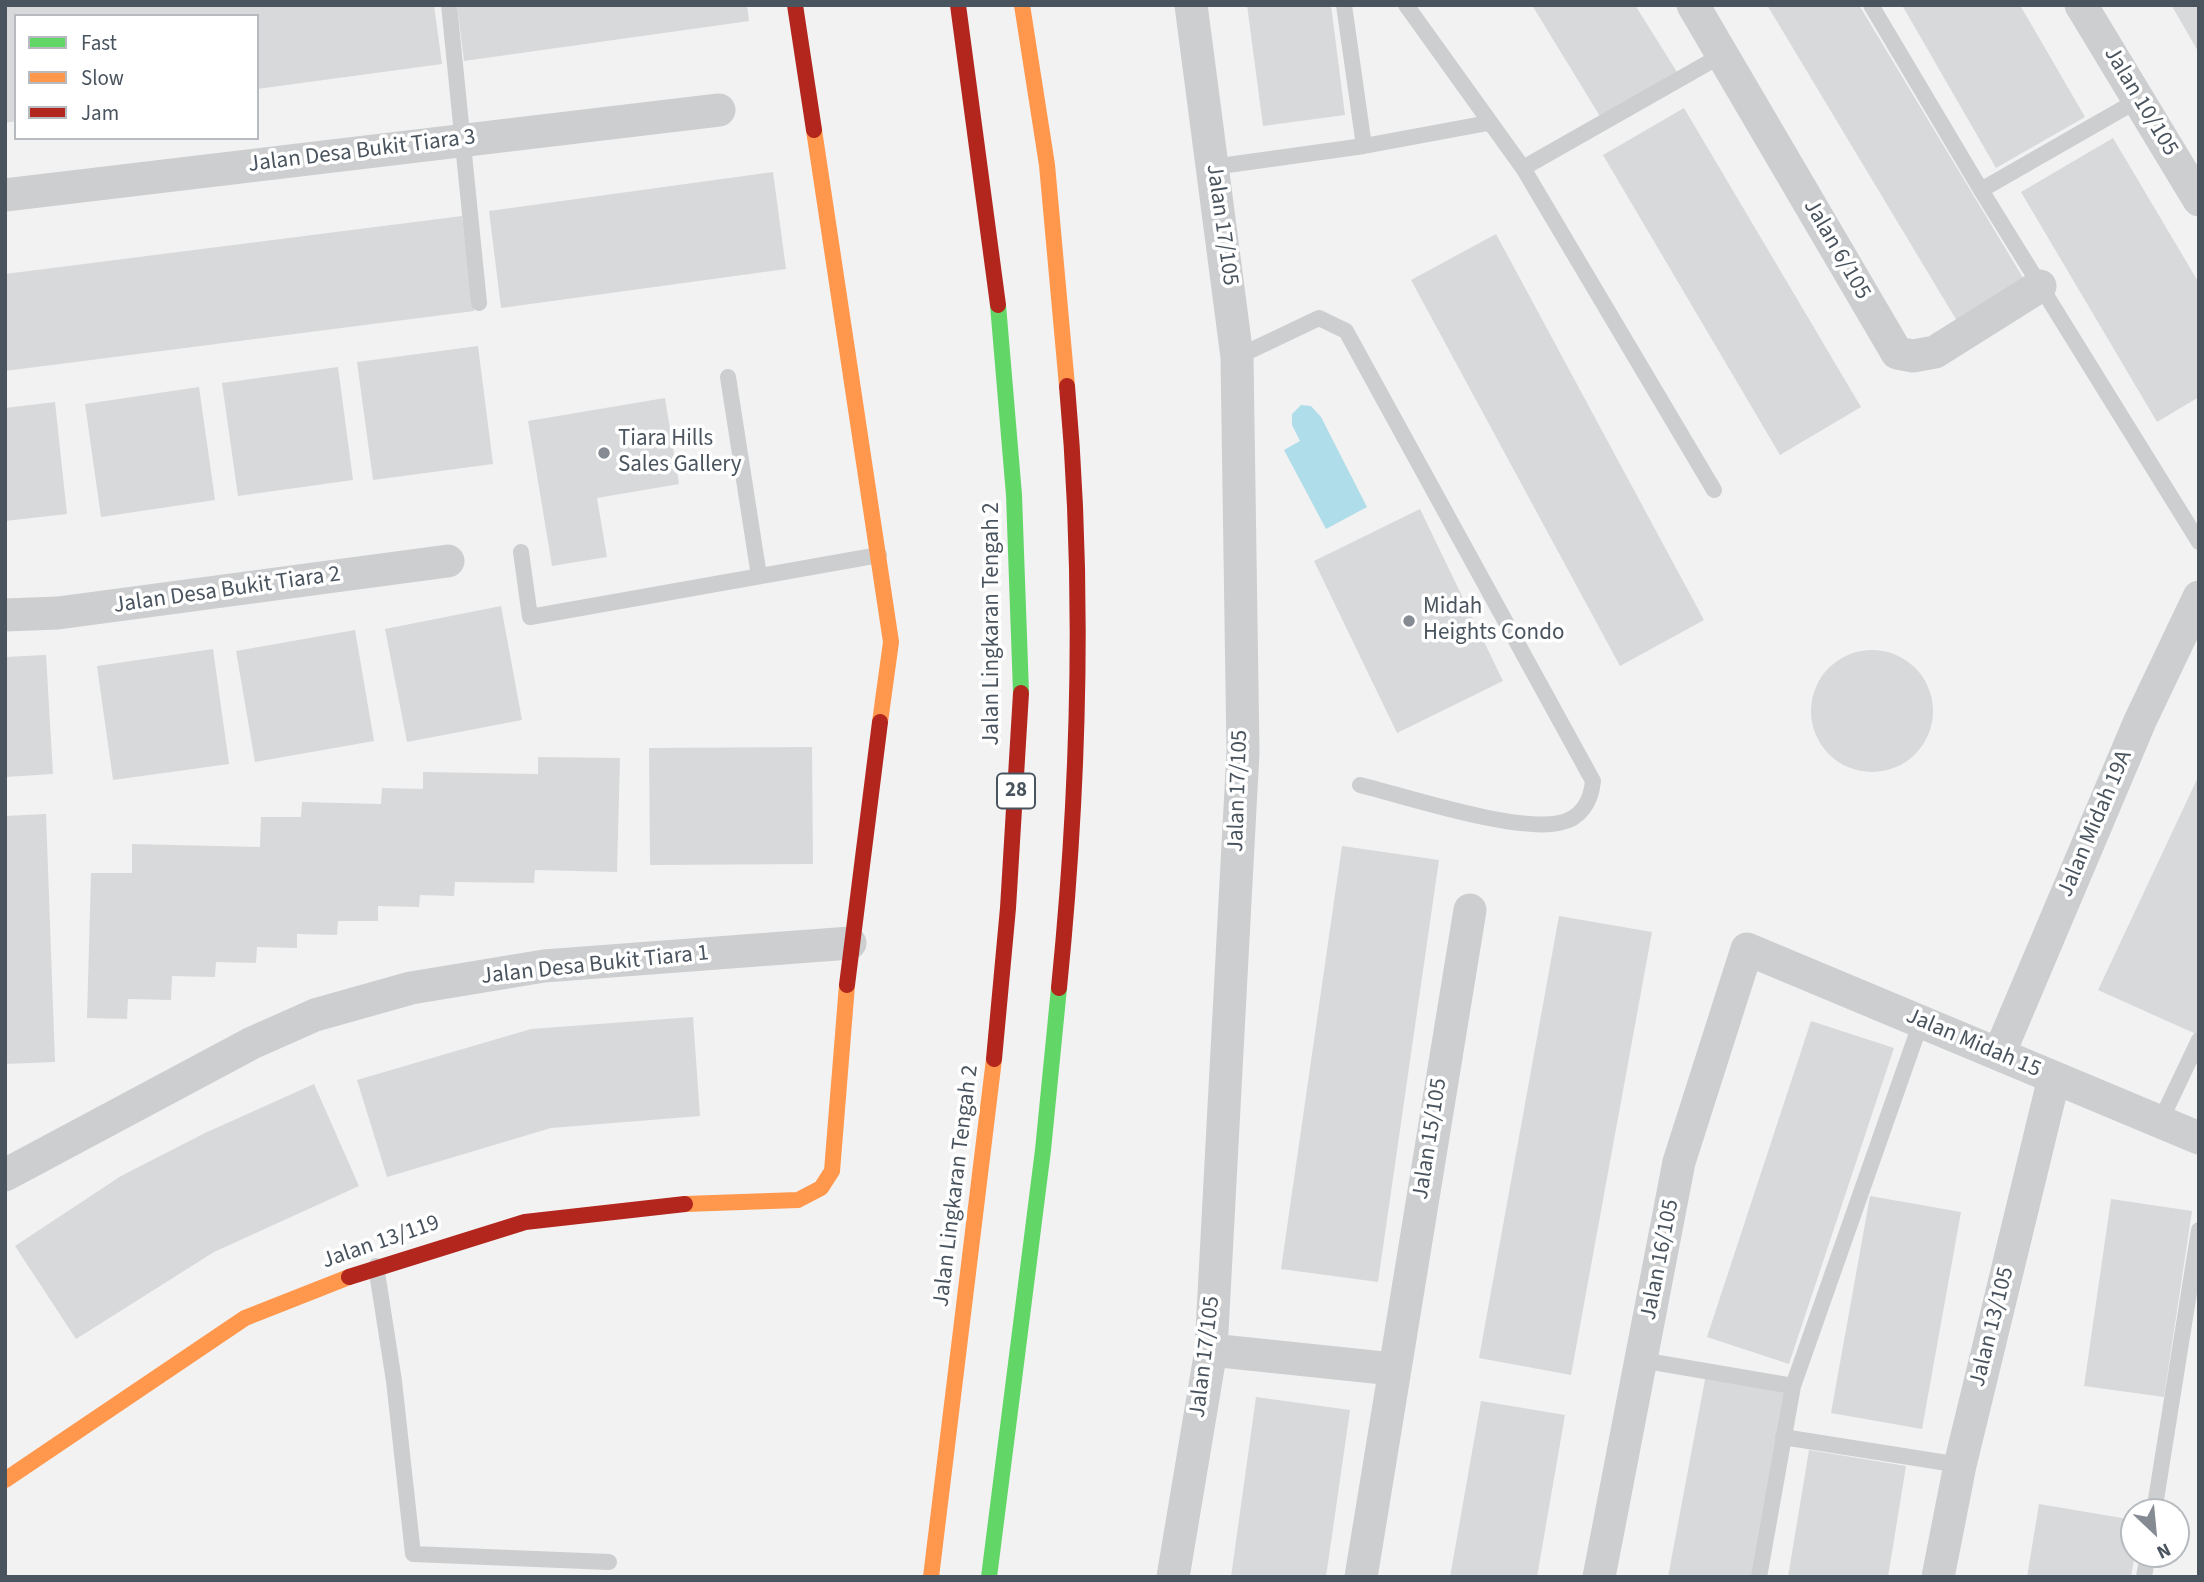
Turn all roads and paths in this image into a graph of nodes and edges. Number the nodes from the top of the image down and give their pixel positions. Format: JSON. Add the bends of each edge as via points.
{"nodes":[{"id":1,"x":449,"y":5,"type":"edge"},
{"id":2,"x":796,"y":5,"type":"edge"},
{"id":3,"x":958,"y":5,"type":"edge"},
{"id":4,"x":1022,"y":5,"type":"edge"},
{"id":5,"x":1191,"y":5,"type":"edge"},
{"id":6,"x":1343,"y":5,"type":"edge"},
{"id":7,"x":1406,"y":5,"type":"edge"},
{"id":8,"x":1693,"y":5,"type":"edge"},
{"id":9,"x":1871,"y":5,"type":"edge"},
{"id":10,"x":2081,"y":5,"type":"edge"},
{"id":11,"x":1722,"y":55,"type":"junction"},
{"id":12,"x":2138,"y":100,"type":"junction"},
{"id":13,"x":719,"y":110,"type":"dead end"},
{"id":14,"x":1488,"y":123,"type":"junction"},
{"id":15,"x":462,"y":141,"type":"junction"},
{"id":16,"x":1364,"y":146,"type":"junction"},
{"id":17,"x":1213,"y":167,"type":"junction"},
{"id":18,"x":1523,"y":167,"type":"junction"},
{"id":19,"x":1981,"y":190,"type":"junction"},
{"id":20,"x":5,"y":195,"type":"edge"},
{"id":21,"x":2199,"y":200,"type":"edge"},
{"id":22,"x":2040,"y":286,"type":"junction"},
{"id":23,"x":479,"y":303,"type":"dead end"},
{"id":24,"x":1237,"y":357,"type":"junction"},
{"id":25,"x":728,"y":377,"type":"dead end"},
{"id":26,"x":1714,"y":490,"type":"dead end"},
{"id":27,"x":2199,"y":542,"type":"edge"},
{"id":28,"x":521,"y":552,"type":"dead end"},
{"id":29,"x":879,"y":555,"type":"junction"},
{"id":30,"x":448,"y":561,"type":"dead end"},
{"id":31,"x":759,"y":576,"type":"junction"},
{"id":32,"x":2199,"y":597,"type":"edge"},
{"id":33,"x":5,"y":615,"type":"edge"},
{"id":34,"x":1360,"y":785,"type":"dead end"},
{"id":35,"x":1470,"y":910,"type":"dead end"},
{"id":36,"x":850,"y":943,"type":"junction"},
{"id":37,"x":1747,"y":949,"type":"joint"},
{"id":38,"x":1921,"y":1022,"type":"junction"},
{"id":39,"x":2199,"y":1040,"type":"edge"},
{"id":40,"x":1999,"y":1054,"type":"junction"},
{"id":41,"x":2054,"y":1078,"type":"junction"},
{"id":42,"x":2160,"y":1122,"type":"junction"},
{"id":43,"x":2199,"y":1138,"type":"edge"},
{"id":44,"x":5,"y":1175,"type":"edge"},
{"id":45,"x":2199,"y":1230,"type":"edge"},
{"id":46,"x":376,"y":1266,"type":"junction"},
{"id":47,"x":1211,"y":1350,"type":"junction"},
{"id":48,"x":1641,"y":1360,"type":"junction"},
{"id":49,"x":1393,"y":1369,"type":"junction"},
{"id":50,"x":1793,"y":1386,"type":"junction"},
{"id":51,"x":1783,"y":1437,"type":"junction"},
{"id":52,"x":1960,"y":1465,"type":"junction"},
{"id":53,"x":8,"y":1472,"type":"edge"},
{"id":54,"x":2156,"y":1498,"type":"edge"},
{"id":55,"x":609,"y":1562,"type":"dead end"},
{"id":56,"x":930,"y":1577,"type":"edge"},
{"id":57,"x":989,"y":1577,"type":"edge"},
{"id":58,"x":1173,"y":1577,"type":"edge"},
{"id":59,"x":1361,"y":1577,"type":"edge"},
{"id":60,"x":1599,"y":1577,"type":"edge"},
{"id":61,"x":1759,"y":1577,"type":"edge"},
{"id":62,"x":1938,"y":1577,"type":"edge"}],
"edges":[{"from":1,"to":15,"type":"lane"},
{"from":2,"to":29,"type":"main road"},
{"from":3,"to":56,"type":"main road","name":"Jalan Lingkaran Tengah 2","number":"28","via":[[984,175],[1014,445],[1021,681],[1010,905],[987,1140]]},
{"from":4,"to":57,"type":"main road","via":[[1047,165],[1068,395],[1079,644],[1065,933],[1043,1150]]},
{"from":5,"to":17,"type":"street","name":"Jalan 17/105"},
{"from":6,"to":16,"type":"lane"},
{"from":7,"to":14,"type":"lane"},
{"from":8,"to":11,"type":"street","name":"Jalan 6/105"},
{"from":9,"to":19,"type":"lane"},
{"from":10,"to":12,"type":"street","name":"Jalan 10/105"},
{"from":11,"to":18,"type":"lane"},
{"from":11,"to":22,"type":"street","name":"Jalan 6/105","via":[[1897,354],[1935,352]]},
{"from":12,"to":19,"type":"lane"},
{"from":12,"to":21,"type":"street","name":"Jalan 10/105"},
{"from":13,"to":15,"type":"street","name":"Jalan Desa Bukit Tiara 3"},
{"from":14,"to":16,"type":"lane"},
{"from":14,"to":18,"type":"lane"},
{"from":15,"to":20,"type":"street","name":"Jalan Desa Bukit Tiara 3"},
{"from":15,"to":23,"type":"lane"},
{"from":16,"to":17,"type":"lane"},
{"from":17,"to":24,"type":"street","name":"Jalan 17/105"},
{"from":18,"to":26,"type":"lane"},
{"from":19,"to":22,"type":"lane"},
{"from":22,"to":27,"type":"lane"},
{"from":24,"to":34,"type":"lane","via":[[1319,318],[1346,331],[1592,781],[1591,800],[1560,823],[1517,823]]},
{"from":24,"to":47,"type":"street","name":"Jalan 17/105","via":[[1242,752]]},
{"from":25,"to":31,"type":"lane"},
{"from":28,"to":31,"type":"lane","via":[[530,617]]},
{"from":29,"to":31,"type":"lane"},
{"from":29,"to":36,"type":"main road","via":[[891,642]]},
{"from":30,"to":33,"type":"street","name":"Jalan Desa Bukit Tiara 2","via":[[58,614]]},
{"from":32,"to":40,"type":"street","name":"Jalan Midah 19A","via":[[2140,721]]},
{"from":35,"to":49,"type":"street","name":"Jalan 15/105"},
{"from":36,"to":44,"type":"street","name":"Jalan Desa Bukit Tiara 1","via":[[544,967],[411,988],[315,1015],[252,1043]]},
{"from":36,"to":46,"type":"main road","name":"Jalan 13/119","via":[[832,1171],[821,1188],[797,1200],[664,1205],[526,1222]]},
{"from":37,"to":38,"type":"street","name":"Jalan Midah 15"},
{"from":37,"to":48,"type":"street","name":"Jalan 16/105","via":[[1679,1162]]},
{"from":38,"to":40,"type":"street","name":"Jalan Midah 15"},
{"from":38,"to":50,"type":"lane"},
{"from":39,"to":42,"type":"lane"},
{"from":40,"to":41,"type":"street","name":"Jalan Midah 15"},
{"from":41,"to":42,"type":"street","name":"Jalan Midah 15"},
{"from":41,"to":52,"type":"street","name":"Jalan 13/105"},
{"from":42,"to":43,"type":"street","name":"Jalan Midah 15"},
{"from":45,"to":54,"type":"lane"},
{"from":46,"to":53,"type":"main road","name":"Jalan 13/119","via":[[245,1318]]},
{"from":46,"to":55,"type":"lane","via":[[394,1381],[412,1554]]},
{"from":47,"to":49,"type":"street"},
{"from":47,"to":58,"type":"street","name":"Jalan 17/105"},
{"from":48,"to":50,"type":"lane"},
{"from":48,"to":60,"type":"street","name":"Jalan 16/105"},
{"from":49,"to":59,"type":"street","name":"Jalan 15/105"},
{"from":50,"to":51,"type":"lane"},
{"from":51,"to":52,"type":"lane"},
{"from":51,"to":61,"type":"lane"},
{"from":52,"to":62,"type":"street","name":"Jalan 13/105"}]}
